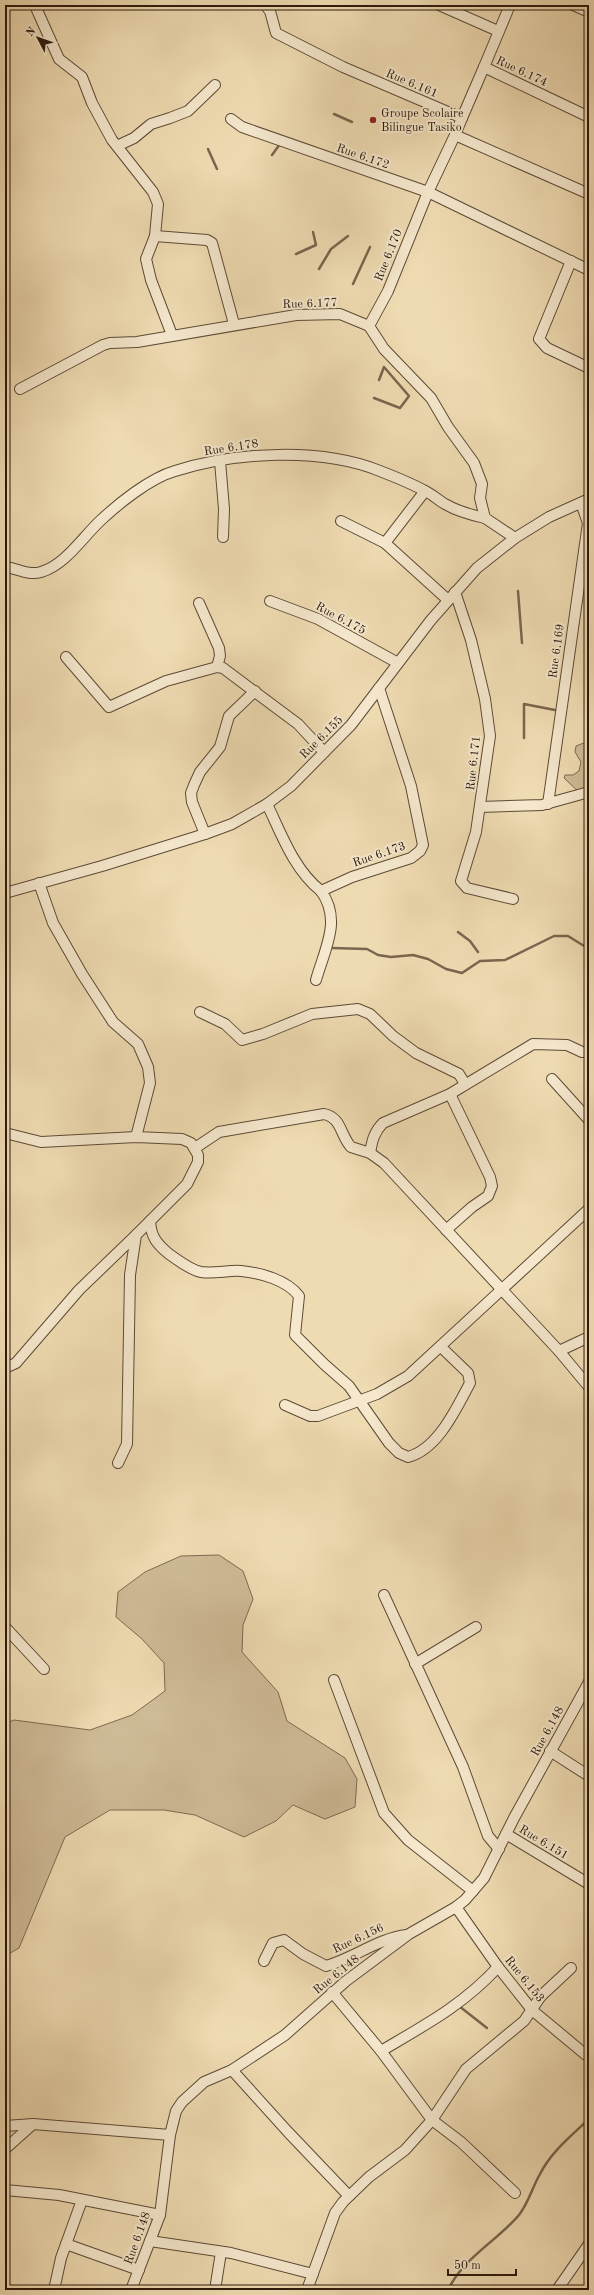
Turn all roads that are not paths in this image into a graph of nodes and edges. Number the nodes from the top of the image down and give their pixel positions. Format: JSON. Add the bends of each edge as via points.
{"nodes":[{"id":1,"x":265,"y":5,"type":"edge"},
{"id":2,"x":439,"y":5,"type":"edge"},
{"id":3,"x":510,"y":5,"type":"edge"},
{"id":4,"x":573,"y":5,"type":"edge"},
{"id":5,"x":37,"y":10,"type":"dead end"},
{"id":6,"x":589,"y":12,"type":"edge"},
{"id":7,"x":498,"y":31,"type":"junction"},
{"id":8,"x":484,"y":67,"type":"junction"},
{"id":9,"x":215,"y":85,"type":"dead end"},
{"id":10,"x":589,"y":117,"type":"edge"},
{"id":11,"x":462,"y":118,"type":"junction"},
{"id":12,"x":231,"y":119,"type":"dead end"},
{"id":13,"x":455,"y":135,"type":"junction"},
{"id":14,"x":117,"y":146,"type":"junction"},
{"id":15,"x":428,"y":192,"type":"junction"},
{"id":16,"x":589,"y":194,"type":"edge"},
{"id":17,"x":155,"y":236,"type":"junction"},
{"id":18,"x":571,"y":261,"type":"junction"},
{"id":19,"x":589,"y":270,"type":"edge"},
{"id":20,"x":234,"y":324,"type":"junction"},
{"id":21,"x":369,"y":326,"type":"junction"},
{"id":22,"x":172,"y":335,"type":"junction"},
{"id":23,"x":589,"y":368,"type":"edge"},
{"id":24,"x":20,"y":390,"type":"dead end"},
{"id":25,"x":220,"y":461,"type":"junction"},
{"id":26,"x":424,"y":491,"type":"junction"},
{"id":27,"x":585,"y":501,"type":"edge"},
{"id":28,"x":485,"y":518,"type":"junction"},
{"id":29,"x":341,"y":521,"type":"dead end"},
{"id":30,"x":223,"y":537,"type":"dead end"},
{"id":31,"x":515,"y":538,"type":"junction"},
{"id":32,"x":385,"y":543,"type":"junction"},
{"id":33,"x":5,"y":567,"type":"edge"},
{"id":34,"x":455,"y":592,"type":"junction"},
{"id":35,"x":448,"y":600,"type":"junction"},
{"id":36,"x":270,"y":601,"type":"dead end"},
{"id":37,"x":199,"y":603,"type":"dead end"},
{"id":38,"x":66,"y":657,"type":"dead end"},
{"id":39,"x":398,"y":663,"type":"junction"},
{"id":40,"x":216,"y":666,"type":"junction"},
{"id":41,"x":379,"y":688,"type":"junction"},
{"id":42,"x":255,"y":691,"type":"junction"},
{"id":43,"x":324,"y":752,"type":"junction"},
{"id":44,"x":589,"y":792,"type":"edge"},
{"id":45,"x":267,"y":804,"type":"junction"},
{"id":46,"x":548,"y":804,"type":"junction"},
{"id":47,"x":480,"y":807,"type":"junction"},
{"id":48,"x":205,"y":834,"type":"junction"},
{"id":49,"x":39,"y":883,"type":"junction"},
{"id":50,"x":321,"y":891,"type":"junction"},
{"id":51,"x":5,"y":892,"type":"edge"},
{"id":52,"x":513,"y":899,"type":"dead end"},
{"id":53,"x":316,"y":980,"type":"dead end"},
{"id":54,"x":200,"y":1012,"type":"dead end"},
{"id":55,"x":582,"y":1052,"type":"dead end"},
{"id":56,"x":552,"y":1080,"type":"dead end"},
{"id":57,"x":465,"y":1084,"type":"junction"},
{"id":58,"x":450,"y":1094,"type":"junction"},
{"id":59,"x":589,"y":1120,"type":"edge"},
{"id":60,"x":5,"y":1133,"type":"edge"},
{"id":61,"x":136,"y":1137,"type":"junction"},
{"id":62,"x":195,"y":1148,"type":"junction"},
{"id":63,"x":370,"y":1153,"type":"junction"},
{"id":64,"x":589,"y":1209,"type":"edge"},
{"id":65,"x":150,"y":1221,"type":"junction"},
{"id":66,"x":446,"y":1230,"type":"junction"},
{"id":67,"x":136,"y":1235,"type":"junction"},
{"id":68,"x":500,"y":1290,"type":"junction"},
{"id":69,"x":589,"y":1337,"type":"edge"},
{"id":70,"x":441,"y":1347,"type":"junction"},
{"id":71,"x":559,"y":1351,"type":"junction"},
{"id":72,"x":5,"y":1368,"type":"edge"},
{"id":73,"x":589,"y":1387,"type":"edge"},
{"id":74,"x":360,"y":1401,"type":"junction"},
{"id":75,"x":285,"y":1405,"type":"dead end"},
{"id":76,"x":118,"y":1463,"type":"dead end"},
{"id":77,"x":384,"y":1595,"type":"dead end"},
{"id":78,"x":5,"y":1627,"type":"edge"},
{"id":79,"x":476,"y":1627,"type":"dead end"},
{"id":80,"x":415,"y":1664,"type":"junction"},
{"id":81,"x":44,"y":1669,"type":"dead end"},
{"id":82,"x":334,"y":1680,"type":"dead end"},
{"id":83,"x":589,"y":1682,"type":"edge"},
{"id":84,"x":586,"y":1693,"type":"edge"},
{"id":85,"x":550,"y":1751,"type":"junction"},
{"id":86,"x":589,"y":1776,"type":"edge"},
{"id":87,"x":506,"y":1834,"type":"junction"},
{"id":88,"x":499,"y":1849,"type":"junction"},
{"id":89,"x":589,"y":1884,"type":"edge"},
{"id":90,"x":473,"y":1891,"type":"junction"},
{"id":91,"x":456,"y":1908,"type":"junction"},
{"id":92,"x":409,"y":1934,"type":"junction"},
{"id":93,"x":264,"y":1961,"type":"dead end"},
{"id":94,"x":498,"y":1967,"type":"junction"},
{"id":95,"x":571,"y":1968,"type":"dead end"},
{"id":96,"x":332,"y":1992,"type":"junction"},
{"id":97,"x":532,"y":2010,"type":"junction"},
{"id":98,"x":381,"y":2051,"type":"junction"},
{"id":99,"x":586,"y":2055,"type":"dead end"},
{"id":100,"x":232,"y":2070,"type":"junction"},
{"id":101,"x":432,"y":2120,"type":"junction"},
{"id":102,"x":33,"y":2124,"type":"junction"},
{"id":103,"x":5,"y":2126,"type":"edge"},
{"id":104,"x":170,"y":2135,"type":"junction"},
{"id":105,"x":5,"y":2149,"type":"edge"},
{"id":106,"x":5,"y":2190,"type":"edge"},
{"id":107,"x":515,"y":2193,"type":"dead end"},
{"id":108,"x":350,"y":2196,"type":"junction"},
{"id":109,"x":82,"y":2200,"type":"junction"},
{"id":110,"x":160,"y":2215,"type":"junction"},
{"id":111,"x":150,"y":2241,"type":"junction"},
{"id":112,"x":66,"y":2244,"type":"junction"},
{"id":113,"x":589,"y":2244,"type":"edge"},
{"id":114,"x":221,"y":2252,"type":"junction"},
{"id":115,"x":139,"y":2270,"type":"junction"},
{"id":116,"x":312,"y":2274,"type":"junction"},
{"id":117,"x":54,"y":2290,"type":"edge"},
{"id":118,"x":131,"y":2290,"type":"edge"},
{"id":119,"x":215,"y":2290,"type":"edge"},
{"id":120,"x":307,"y":2290,"type":"edge"},
{"id":121,"x":557,"y":2290,"type":"edge"}],
"edges":[{"from":1,"to":11,"type":"street","name":"Rue 6.161","via":[[270,11],[276,33],[343,67]]},
{"from":2,"to":7,"type":"street"},
{"from":3,"to":7,"type":"street","name":"Rue 6.174"},
{"from":4,"to":6,"type":"street"},
{"from":5,"to":14,"type":"street","via":[[59,59],[82,77],[92,103]]},
{"from":7,"to":8,"type":"street","name":"Rue 6.174"},
{"from":8,"to":10,"type":"street","name":"Rue 6.174"},
{"from":8,"to":11,"type":"street"},
{"from":9,"to":14,"type":"street","via":[[188,110],[151,124],[134,138]]},
{"from":11,"to":13,"type":"street"},
{"from":12,"to":15,"type":"street","name":"Rue 6.172","via":[[242,127]]},
{"from":13,"to":15,"type":"street"},
{"from":13,"to":16,"type":"street"},
{"from":14,"to":17,"type":"street","via":[[153,192],[158,204]]},
{"from":15,"to":18,"type":"street","name":"Rue 6.172"},
{"from":15,"to":21,"type":"street","name":"Rue 6.170","via":[[388,291]]},
{"from":17,"to":20,"type":"street","via":[[207,240],[212,244]]},
{"from":17,"to":22,"type":"street","via":[[146,260]]},
{"from":18,"to":19,"type":"street","name":"Rue 6.172"},
{"from":18,"to":23,"type":"street","via":[[539,339],[547,348]]},
{"from":20,"to":21,"type":"street","name":"Rue 6.177","via":[[296,315],[340,314]]},
{"from":20,"to":22,"type":"street","name":"Rue 6.177"},
{"from":21,"to":28,"type":"street","via":[[384,349],[431,398],[474,463],[482,484],[480,498]]},
{"from":22,"to":24,"type":"street","name":"Rue 6.177","via":[[137,342],[110,343]]},
{"from":25,"to":26,"type":"street","name":"Rue 6.178","via":[[292,454],[336,460],[379,471]]},
{"from":25,"to":30,"type":"street","via":[[224,509]]},
{"from":25,"to":33,"type":"street","name":"Rue 6.178","via":[[160,477],[101,520],[66,556],[51,567],[32,573]]},
{"from":26,"to":28,"type":"street","name":"Rue 6.178","via":[[463,513]]},
{"from":26,"to":32,"type":"street"},
{"from":27,"to":31,"type":"street","name":"Rue 6.155","via":[[549,517]]},
{"from":27,"to":46,"type":"street","name":"Rue 6.169","via":[[588,523]]},
{"from":28,"to":31,"type":"street"},
{"from":29,"to":32,"type":"street"},
{"from":31,"to":34,"type":"street","name":"Rue 6.155","via":[[477,568]]},
{"from":32,"to":35,"type":"street"},
{"from":34,"to":35,"type":"street","name":"Rue 6.155"},
{"from":34,"to":47,"type":"street","name":"Rue 6.171","via":[[471,640],[485,699],[490,736]]},
{"from":35,"to":39,"type":"street","name":"Rue 6.155"},
{"from":36,"to":39,"type":"street","name":"Rue 6.175","via":[[318,618]]},
{"from":37,"to":40,"type":"street","via":[[220,648]]},
{"from":38,"to":40,"type":"street","via":[[109,707],[166,681]]},
{"from":39,"to":41,"type":"street","name":"Rue 6.155"},
{"from":40,"to":42,"type":"street","via":[[230,672]]},
{"from":41,"to":43,"type":"street","name":"Rue 6.155","via":[[351,725]]},
{"from":41,"to":50,"type":"street","name":"Rue 6.173","via":[[411,786],[423,845],[411,858],[352,877]]},
{"from":42,"to":43,"type":"street","via":[[298,724]]},
{"from":42,"to":48,"type":"street","via":[[229,716],[220,747],[200,772],[192,789],[192,802]]},
{"from":43,"to":45,"type":"street","name":"Rue 6.155","via":[[291,786]]},
{"from":44,"to":46,"type":"street"},
{"from":45,"to":48,"type":"street","name":"Rue 6.155","via":[[232,824]]},
{"from":45,"to":50,"type":"street","via":[[295,860],[310,882]]},
{"from":46,"to":47,"type":"street"},
{"from":47,"to":52,"type":"street","name":"Rue 6.171","via":[[476,832],[461,881],[467,888]]},
{"from":48,"to":49,"type":"street","name":"Rue 6.155"},
{"from":49,"to":51,"type":"street","name":"Rue 6.155"},
{"from":49,"to":61,"type":"street","via":[[53,923],[82,974],[113,1022],[138,1044],[148,1067],[150,1083]]},
{"from":50,"to":53,"type":"street","via":[[329,902],[332,921]]},
{"from":54,"to":57,"type":"street","via":[[225,1024],[242,1040],[312,1014],[358,1009],[370,1014],[416,1053],[455,1071]]},
{"from":55,"to":57,"type":"street","via":[[567,1045],[533,1044]]},
{"from":56,"to":59,"type":"street"},
{"from":57,"to":58,"type":"street"},
{"from":58,"to":63,"type":"street","via":[[384,1123],[373,1137]]},
{"from":58,"to":66,"type":"street","via":[[492,1186],[488,1196]]},
{"from":60,"to":61,"type":"street","via":[[41,1142]]},
{"from":61,"to":62,"type":"street","via":[[182,1139]]},
{"from":62,"to":63,"type":"street","via":[[219,1132],[324,1114],[332,1116],[338,1122],[351,1147]]},
{"from":62,"to":65,"type":"street","via":[[198,1162],[188,1184]]},
{"from":63,"to":66,"type":"street","via":[[384,1164]]},
{"from":64,"to":68,"type":"street"},
{"from":65,"to":67,"type":"street"},
{"from":65,"to":74,"type":"street","via":[[151,1235],[161,1248],[200,1272],[249,1273],[278,1280],[290,1286],[299,1296],[300,1306],[295,1334],[349,1386]]},
{"from":66,"to":68,"type":"street"},
{"from":67,"to":72,"type":"street","via":[[79,1290],[16,1363]]},
{"from":67,"to":76,"type":"street","via":[[130,1282],[127,1444]]},
{"from":68,"to":70,"type":"street"},
{"from":68,"to":71,"type":"street"},
{"from":69,"to":71,"type":"street"},
{"from":70,"to":74,"type":"street","via":[[408,1376]]},
{"from":70,"to":74,"type":"street","via":[[468,1373],[470,1383],[454,1412],[418,1454],[408,1458],[399,1453]]},
{"from":71,"to":73,"type":"street"},
{"from":74,"to":75,"type":"street","via":[[318,1416],[310,1416]]},
{"from":77,"to":80,"type":"street"},
{"from":78,"to":81,"type":"street"},
{"from":79,"to":80,"type":"street"},
{"from":80,"to":88,"type":"street","via":[[463,1767],[488,1836]]},
{"from":82,"to":90,"type":"street","via":[[384,1813],[408,1840]]},
{"from":83,"to":84,"type":"street","name":"Rue 6.148"},
{"from":84,"to":85,"type":"street","name":"Rue 6.148"},
{"from":85,"to":86,"type":"street"},
{"from":85,"to":87,"type":"street","name":"Rue 6.148"},
{"from":87,"to":88,"type":"street","name":"Rue 6.148"},
{"from":87,"to":89,"type":"street","name":"Rue 6.151"},
{"from":88,"to":90,"type":"street","name":"Rue 6.148","via":[[484,1878]]},
{"from":90,"to":91,"type":"street","name":"Rue 6.148"},
{"from":91,"to":92,"type":"street","name":"Rue 6.148"},
{"from":91,"to":94,"type":"street","name":"Rue 6.153"},
{"from":92,"to":93,"type":"street","name":"Rue 6.156","via":[[390,1936],[341,1962],[326,1966],[284,1940],[273,1943]]},
{"from":92,"to":96,"type":"street","name":"Rue 6.148"},
{"from":94,"to":97,"type":"street","name":"Rue 6.153"},
{"from":94,"to":98,"type":"street","via":[[471,1995],[451,2010]]},
{"from":95,"to":97,"type":"street","via":[[541,1996]]},
{"from":96,"to":98,"type":"street"},
{"from":96,"to":100,"type":"street","name":"Rue 6.148","via":[[285,2035]]},
{"from":97,"to":99,"type":"street","name":"Rue 6.153"},
{"from":97,"to":101,"type":"street","via":[[518,2028],[466,2069]]},
{"from":98,"to":101,"type":"street"},
{"from":100,"to":104,"type":"street","name":"Rue 6.148","via":[[204,2082],[182,2102],[176,2111]]},
{"from":100,"to":108,"type":"street","via":[[316,2163]]},
{"from":101,"to":107,"type":"street","via":[[461,2142]]},
{"from":101,"to":108,"type":"street","via":[[405,2150],[369,2177]]},
{"from":102,"to":103,"type":"street"},
{"from":102,"to":104,"type":"street"},
{"from":102,"to":105,"type":"street"},
{"from":104,"to":110,"type":"street","name":"Rue 6.148"},
{"from":106,"to":109,"type":"street"},
{"from":108,"to":116,"type":"street","via":[[335,2213]]},
{"from":109,"to":110,"type":"street"},
{"from":109,"to":112,"type":"street"},
{"from":110,"to":111,"type":"street","name":"Rue 6.148"},
{"from":111,"to":114,"type":"street"},
{"from":111,"to":115,"type":"street","name":"Rue 6.148"},
{"from":112,"to":115,"type":"street"},
{"from":112,"to":117,"type":"street"},
{"from":113,"to":121,"type":"street"},
{"from":114,"to":116,"type":"street"},
{"from":114,"to":119,"type":"street"},
{"from":115,"to":118,"type":"street","name":"Rue 6.148"},
{"from":116,"to":120,"type":"street"}]}
